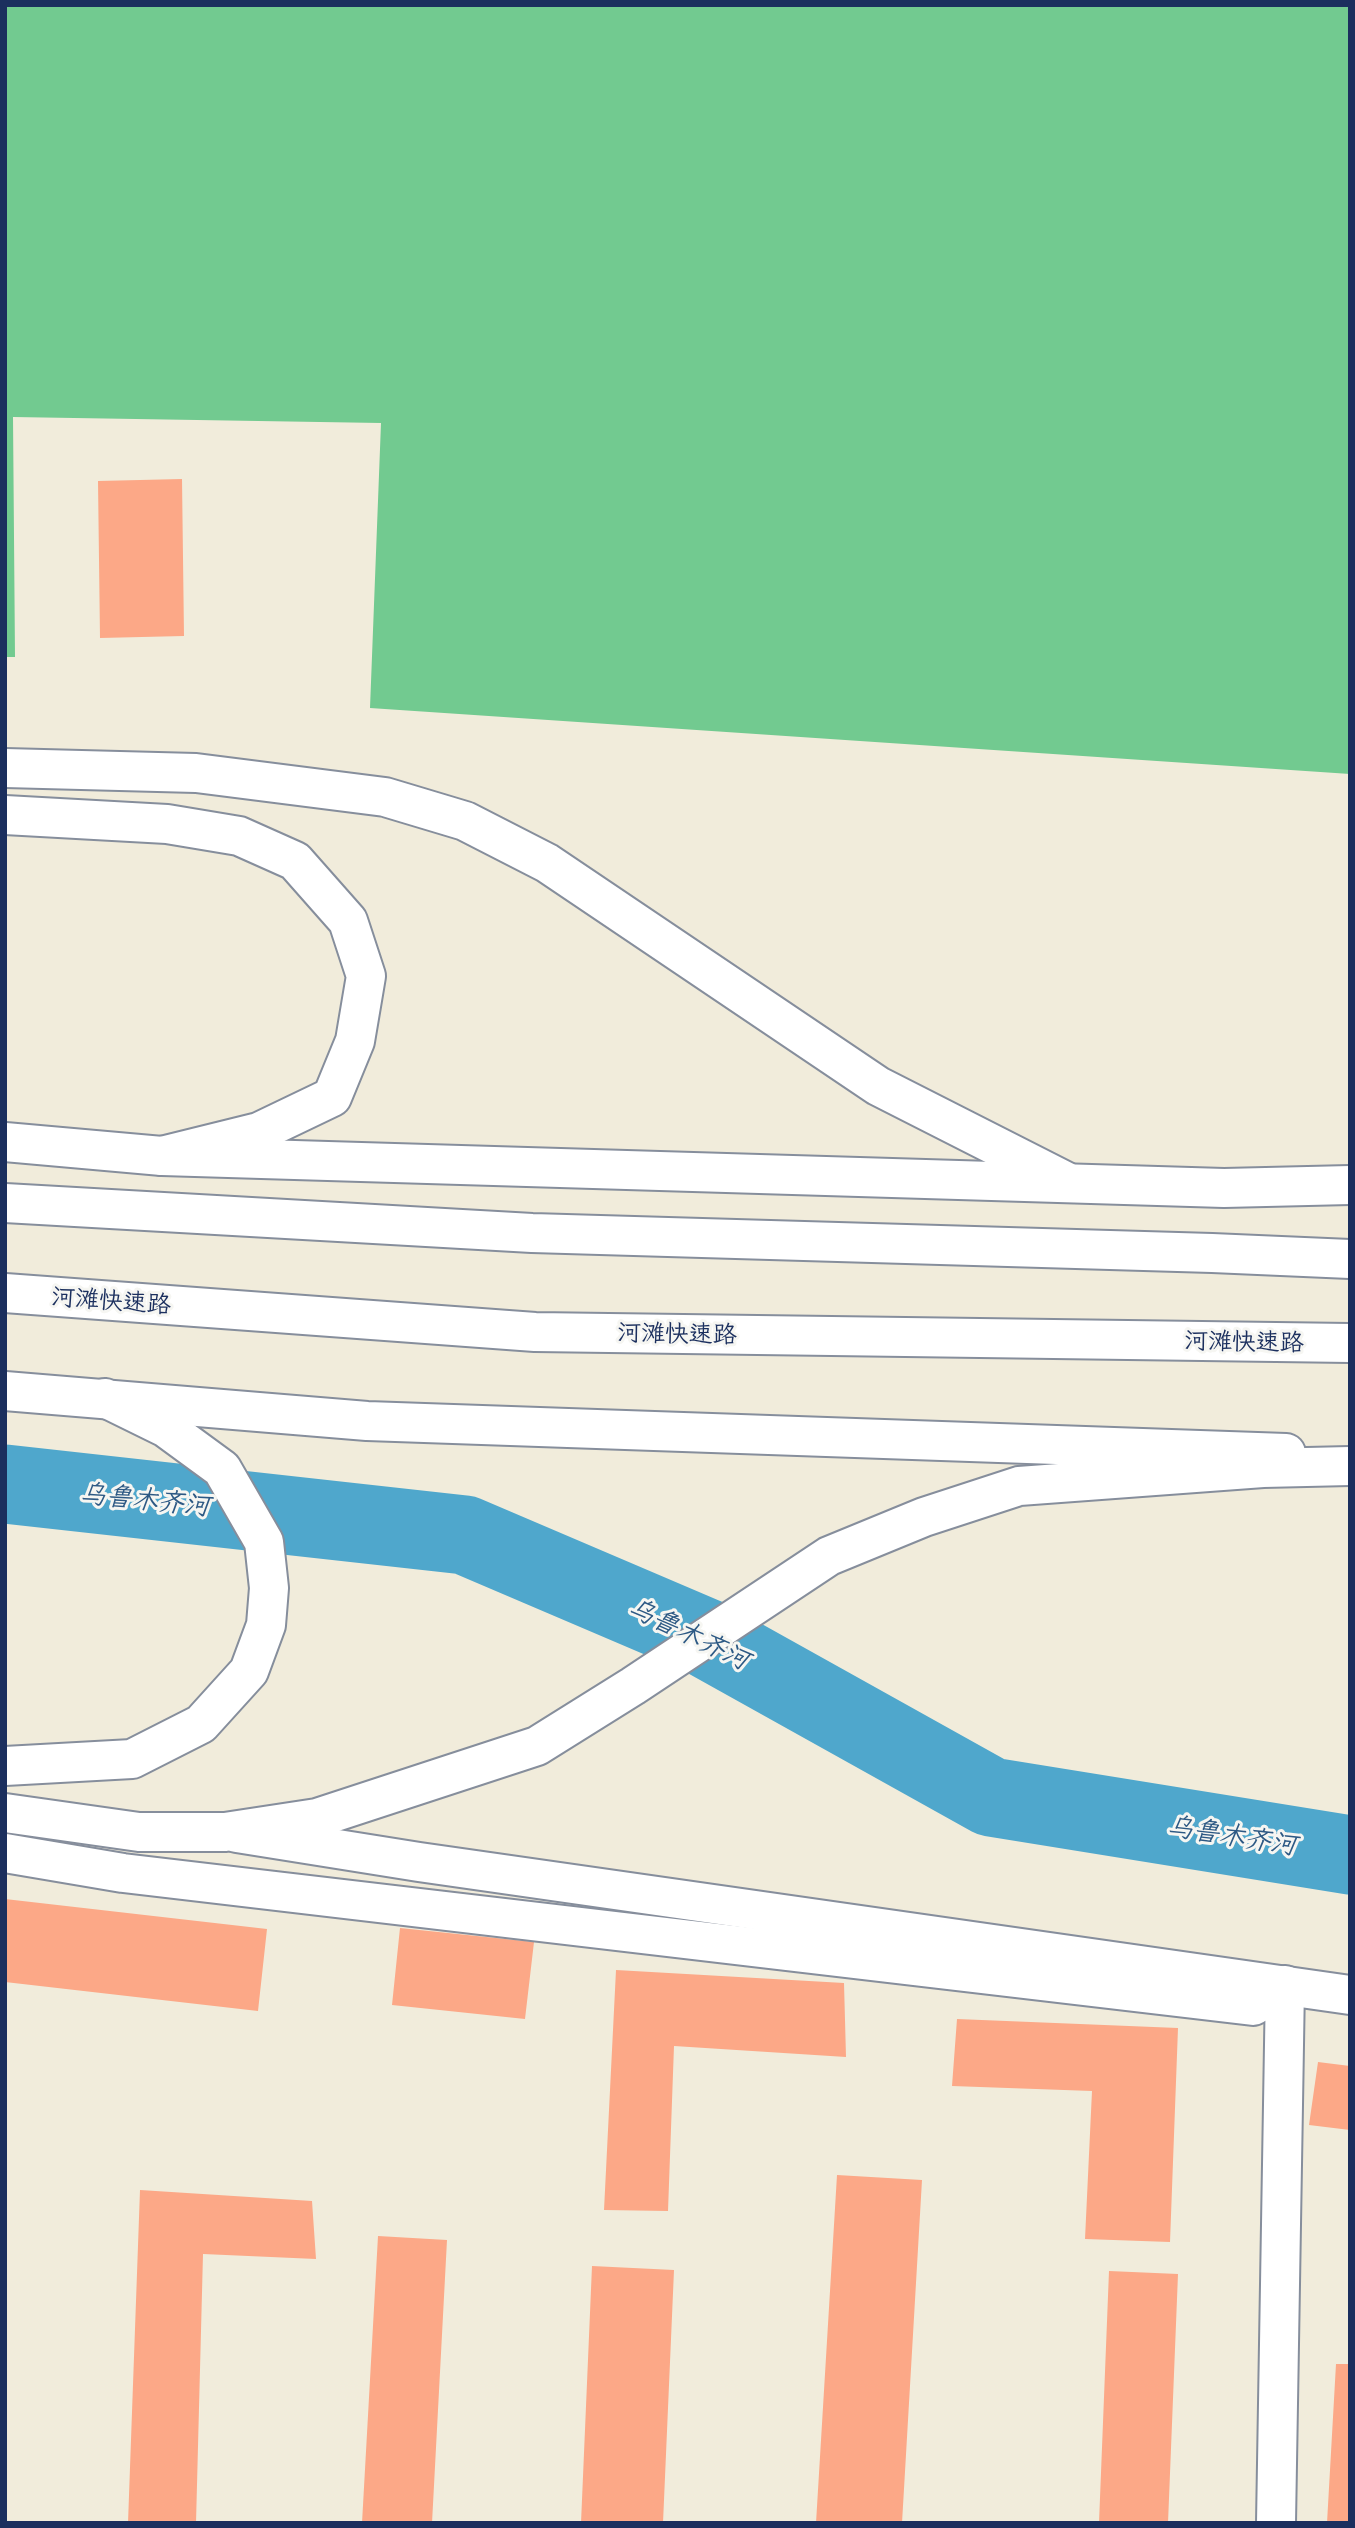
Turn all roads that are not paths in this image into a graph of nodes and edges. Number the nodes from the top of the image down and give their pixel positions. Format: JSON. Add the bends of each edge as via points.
{"nodes":[{"id":1,"x":5,"y":768,"type":"edge"},
{"id":2,"x":5,"y":815,"type":"edge"},
{"id":3,"x":5,"y":1142,"type":"edge"},
{"id":4,"x":162,"y":1156,"type":"junction"},
{"id":5,"x":1065,"y":1181,"type":"junction"},
{"id":6,"x":1350,"y":1185,"type":"edge"},
{"id":7,"x":5,"y":1203,"type":"edge"},
{"id":8,"x":1350,"y":1259,"type":"edge"},
{"id":9,"x":5,"y":1293,"type":"edge"},
{"id":10,"x":1350,"y":1343,"type":"edge"},
{"id":11,"x":5,"y":1391,"type":"edge"},
{"id":12,"x":105,"y":1398,"type":"junction"},
{"id":13,"x":1350,"y":1455,"type":"edge"},
{"id":14,"x":1350,"y":1466,"type":"edge"},
{"id":15,"x":5,"y":1766,"type":"edge"},
{"id":16,"x":5,"y":1813,"type":"edge"},
{"id":17,"x":225,"y":1832,"type":"junction"},
{"id":18,"x":5,"y":1853,"type":"edge"},
{"id":19,"x":1285,"y":1985,"type":"junction"},
{"id":20,"x":1350,"y":1995,"type":"edge"},
{"id":21,"x":1276,"y":2523,"type":"edge"}],
"edges":[{"from":1,"to":5,"type":"main road","via":[[196,773],[386,797],[465,821],[547,863],[878,1086]]},
{"from":2,"to":4,"type":"main road","via":[[167,824],[239,836],[295,861],[348,921],[366,976],[355,1041],[332,1097],[259,1132]]},
{"from":3,"to":4,"type":"main road"},
{"from":4,"to":5,"type":"main road"},
{"from":5,"to":6,"type":"main road","via":[[1224,1188]]},
{"from":7,"to":8,"type":"main road","via":[[532,1233]]},
{"from":9,"to":10,"type":"main road","name":"河滩快速路","via":[[535,1332]]},
{"from":11,"to":12,"type":"main road"},
{"from":12,"to":13,"type":"main road","via":[[368,1421]]},
{"from":12,"to":15,"type":"main road","via":[[166,1429],[222,1469],[264,1542],[267,1625],[249,1671],[201,1724],[132,1759]]},
{"from":14,"to":17,"type":"main road","via":[[1019,1486],[924,1517],[829,1556],[537,1746],[317,1818]]},
{"from":16,"to":17,"type":"main road","via":[[139,1832]]},
{"from":17,"to":19,"type":"main road"},
{"from":18,"to":19,"type":"main road","via":[[123,1873],[1253,2006]]},
{"from":19,"to":20,"type":"main road"},
{"from":19,"to":21,"type":"main road"}]}
